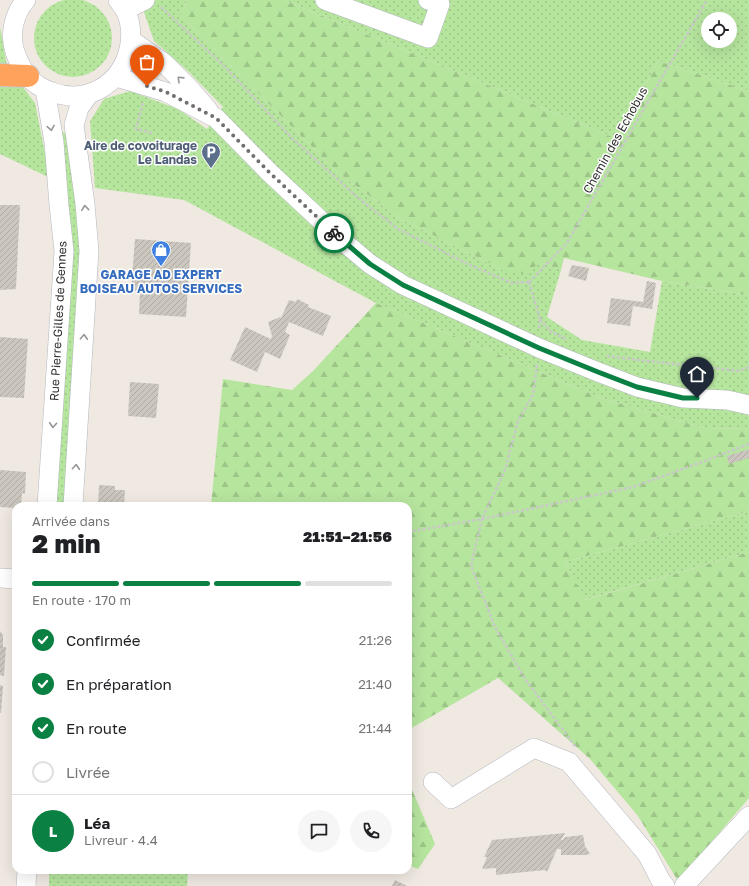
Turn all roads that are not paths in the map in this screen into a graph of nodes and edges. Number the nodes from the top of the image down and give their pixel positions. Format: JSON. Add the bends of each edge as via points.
{"nodes":[{"id":1,"x":6,"y":0,"type":"edge"},
{"id":2,"x":26,"y":0,"type":"edge"},
{"id":3,"x":428,"y":0,"type":"edge"},
{"id":4,"x":331,"y":1,"type":"edge"},
{"id":5,"x":122,"y":5,"type":"edge"},
{"id":6,"x":156,"y":5,"type":"edge"},
{"id":7,"x":16,"y":16,"type":"junction"},
{"id":8,"x":131,"y":40,"type":"junction"},
{"id":9,"x":0,"y":75,"type":"edge"},
{"id":10,"x":28,"y":76,"type":"junction"},
{"id":11,"x":116,"y":77,"type":"junction"},
{"id":12,"x":45,"y":89,"type":"junction"},
{"id":13,"x":90,"y":93,"type":"junction"},
{"id":14,"x":216,"y":118,"type":"junction"},
{"id":15,"x":749,"y":396,"type":"edge"},
{"id":16,"x":727,"y":400,"type":"junction"},
{"id":17,"x":749,"y":405,"type":"edge"},
{"id":18,"x":47,"y":502,"type":"edge"},
{"id":19,"x":73,"y":502,"type":"edge"},
{"id":20,"x":0,"y":578,"type":"edge"},
{"id":21,"x":12,"y":579,"type":"edge"},
{"id":22,"x":433,"y":782,"type":"dead end"},
{"id":23,"x":749,"y":816,"type":"edge"},
{"id":24,"x":27,"y":874,"type":"edge"},
{"id":25,"x":26,"y":886,"type":"edge"},
{"id":26,"x":666,"y":886,"type":"edge"},
{"id":27,"x":684,"y":886,"type":"edge"}],
"edges":[{"from":1,"to":7,"type":"street"},
{"from":2,"to":7,"type":"street"},
{"from":3,"to":4,"type":"street","via":[[440,4],[428,38]]},
{"from":5,"to":6,"type":"street"},
{"from":5,"to":8,"type":"street","via":[[130,24]]},
{"from":7,"to":10,"type":"street","via":[[14,48],[19,63]]},
{"from":8,"to":11,"type":"street","via":[[127,59]]},
{"from":14,"to":8,"type":"street","one_way":true,"via":[[164,63]]},
{"from":9,"to":10,"type":"highway"},
{"from":10,"to":12,"type":"street"},
{"from":11,"to":13,"type":"street"},
{"from":11,"to":14,"type":"street","via":[[166,92]]},
{"from":12,"to":13,"type":"street","via":[[59,95],[75,96]]},
{"from":12,"to":18,"type":"street","name":"Rue Pierre-Gilles de Gennes","one_way":true,"via":[[54,142],[64,251]]},
{"from":19,"to":13,"type":"street","one_way":true,"via":[[89,251],[74,125],[79,108]]},
{"from":14,"to":16,"type":"street","via":[[275,179],[345,243],[370,264],[403,285],[539,348],[637,387],[683,398]]},
{"from":15,"to":16,"type":"street"},
{"from":16,"to":17,"type":"street"},
{"from":20,"to":21,"type":"street"},
{"from":22,"to":26,"type":"street","via":[[451,799],[534,748],[568,762],[647,854]]},
{"from":23,"to":27,"type":"street"},
{"from":24,"to":25,"type":"street"}]}
